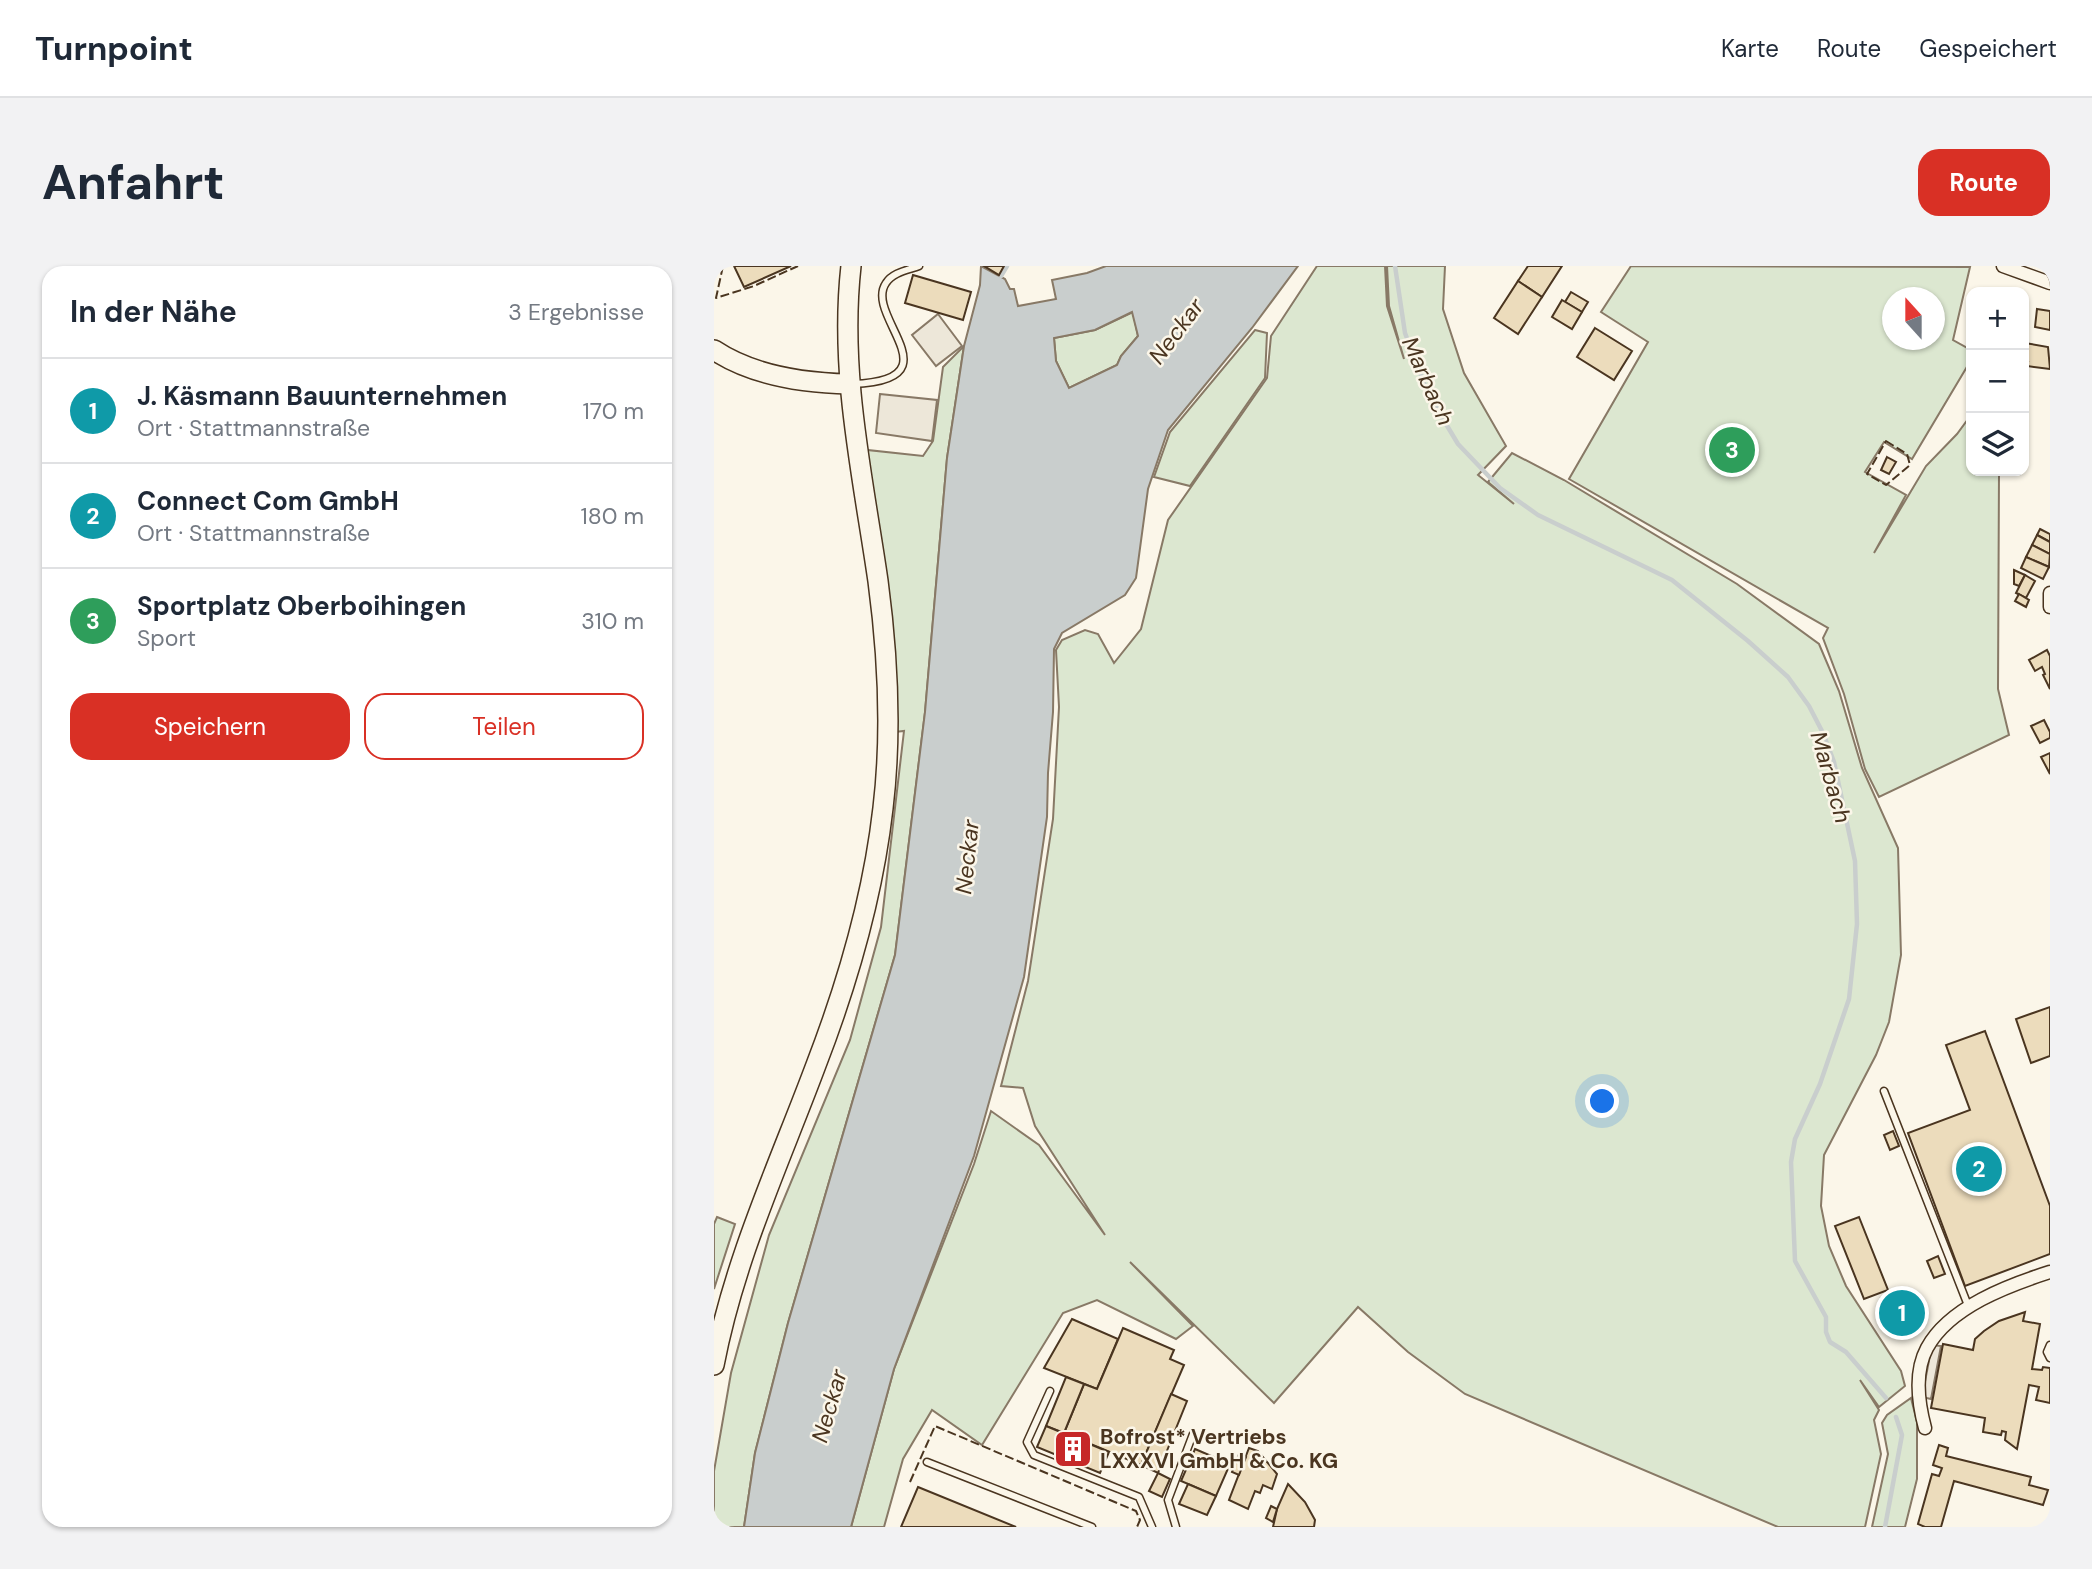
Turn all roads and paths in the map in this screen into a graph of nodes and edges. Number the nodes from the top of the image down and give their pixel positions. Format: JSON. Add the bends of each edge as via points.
{"nodes":[{"id":1,"x":851,"y":266,"type":"edge"},
{"id":2,"x":919,"y":266,"type":"edge"},
{"id":3,"x":2003,"y":266,"type":"edge"},
{"id":4,"x":2050,"y":283,"type":"edge"},
{"id":5,"x":714,"y":350,"type":"edge"},
{"id":6,"x":849,"y":384,"type":"junction"},
{"id":7,"x":2050,"y":593,"type":"edge"},
{"id":8,"x":2050,"y":607,"type":"edge"},
{"id":9,"x":1884,"y":1091,"type":"dead end"},
{"id":10,"x":2050,"y":1272,"type":"edge"},
{"id":11,"x":1969,"y":1308,"type":"junction"},
{"id":12,"x":2050,"y":1345,"type":"edge"},
{"id":13,"x":2050,"y":1358,"type":"edge"},
{"id":14,"x":714,"y":1365,"type":"edge"},
{"id":15,"x":1050,"y":1391,"type":"dead end"},
{"id":16,"x":1925,"y":1428,"type":"dead end"},
{"id":17,"x":1193,"y":1434,"type":"dead end"},
{"id":18,"x":927,"y":1462,"type":"dead end"},
{"id":19,"x":1092,"y":1527,"type":"edge"},
{"id":20,"x":1152,"y":1527,"type":"edge"},
{"id":21,"x":1176,"y":1527,"type":"edge"}],
"edges":[{"from":1,"to":6,"type":"street"},
{"from":2,"to":6,"type":"lane","via":[[892,276],[884,287],[884,303],[902,350],[900,370],[886,379]]},
{"from":3,"to":4,"type":"street"},
{"from":5,"to":6,"type":"street","via":[[765,373]]},
{"from":6,"to":14,"type":"street","via":[[885,643],[888,734],[883,808],[869,895],[851,964],[751,1233]]},
{"from":7,"to":8,"type":"street"},
{"from":9,"to":11,"type":"lane"},
{"from":10,"to":11,"type":"street","via":[[1994,1292]]},
{"from":11,"to":16,"type":"street","via":[[1938,1332],[1927,1348],[1919,1386]]},
{"from":12,"to":13,"type":"lane"},
{"from":15,"to":20,"type":"lane","via":[[1027,1442],[1034,1455],[1139,1497]]},
{"from":17,"to":21,"type":"lane","via":[[1168,1500]]},
{"from":18,"to":19,"type":"lane"}]}
